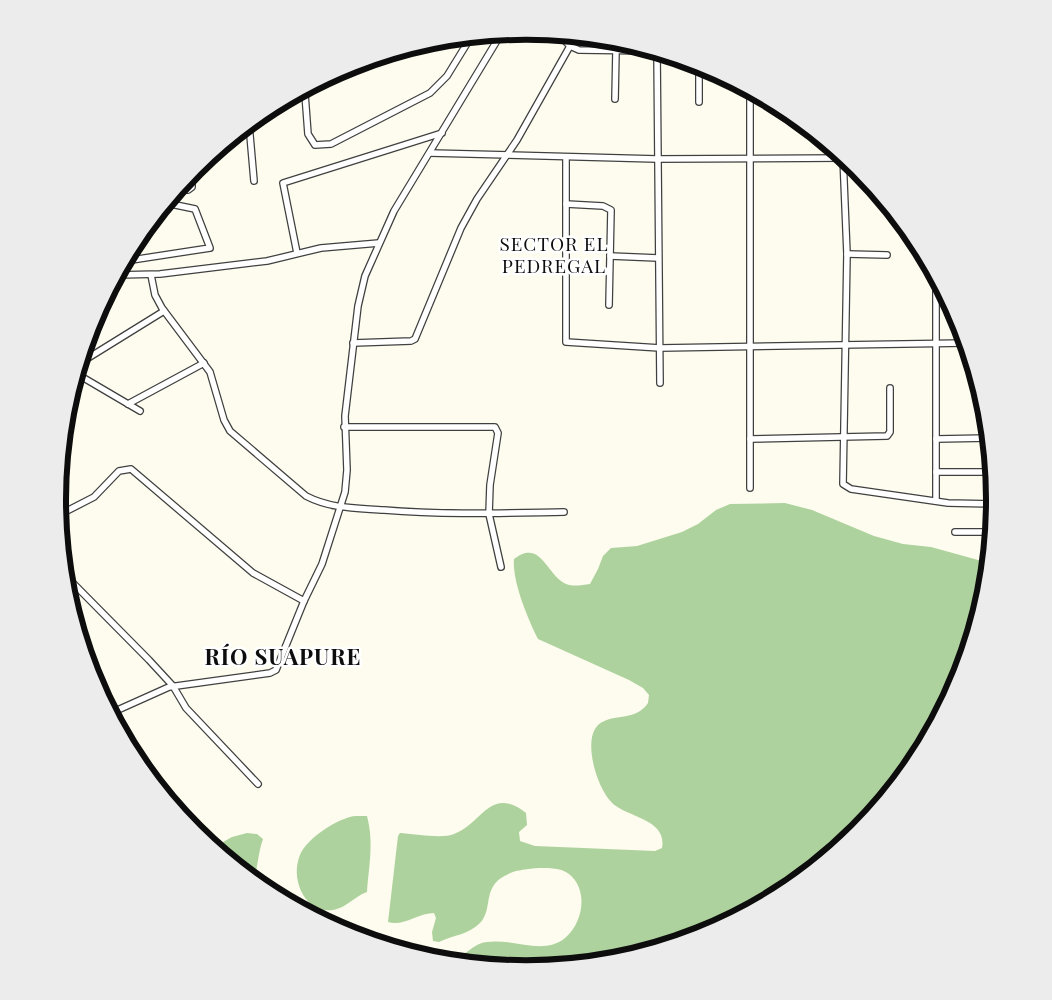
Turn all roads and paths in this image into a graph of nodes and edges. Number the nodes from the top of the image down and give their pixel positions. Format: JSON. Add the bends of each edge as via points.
{"nodes":[{"id":1,"x":498,"y":41,"type":"edge"},
{"id":2,"x":566,"y":42,"type":"edge"},
{"id":3,"x":467,"y":44,"type":"edge"},
{"id":4,"x":570,"y":46,"type":"junction"},
{"id":5,"x":616,"y":51,"type":"junction"},
{"id":6,"x":624,"y":51,"type":"edge"},
{"id":7,"x":658,"y":60,"type":"edge"},
{"id":8,"x":700,"y":74,"type":"edge"},
{"id":9,"x":305,"y":97,"type":"edge"},
{"id":10,"x":615,"y":99,"type":"dead end"},
{"id":11,"x":750,"y":99,"type":"edge"},
{"id":12,"x":699,"y":102,"type":"dead end"},
{"id":13,"x":250,"y":132,"type":"edge"},
{"id":14,"x":442,"y":133,"type":"junction"},
{"id":15,"x":430,"y":153,"type":"junction"},
{"id":16,"x":506,"y":156,"type":"junction"},
{"id":17,"x":566,"y":157,"type":"junction"},
{"id":18,"x":833,"y":158,"type":"edge"},
{"id":19,"x":657,"y":159,"type":"junction"},
{"id":20,"x":750,"y":159,"type":"junction"},
{"id":21,"x":844,"y":169,"type":"edge"},
{"id":22,"x":254,"y":181,"type":"dead end"},
{"id":23,"x":566,"y":204,"type":"junction"},
{"id":24,"x":174,"y":205,"type":"edge"},
{"id":25,"x":379,"y":243,"type":"junction"},
{"id":26,"x":297,"y":253,"type":"junction"},
{"id":27,"x":847,"y":254,"type":"junction"},
{"id":28,"x":887,"y":255,"type":"dead end"},
{"id":29,"x":610,"y":256,"type":"junction"},
{"id":30,"x":658,"y":258,"type":"junction"},
{"id":31,"x":134,"y":260,"type":"edge"},
{"id":32,"x":125,"y":275,"type":"edge"},
{"id":33,"x":151,"y":275,"type":"junction"},
{"id":34,"x":936,"y":292,"type":"edge"},
{"id":35,"x":609,"y":305,"type":"dead end"},
{"id":36,"x":164,"y":311,"type":"junction"},
{"id":37,"x":936,"y":343,"type":"junction"},
{"id":38,"x":958,"y":343,"type":"edge"},
{"id":39,"x":353,"y":344,"type":"junction"},
{"id":40,"x":847,"y":344,"type":"junction"},
{"id":41,"x":750,"y":346,"type":"junction"},
{"id":42,"x":660,"y":348,"type":"junction"},
{"id":43,"x":88,"y":358,"type":"edge"},
{"id":44,"x":204,"y":363,"type":"junction"},
{"id":45,"x":83,"y":378,"type":"edge"},
{"id":46,"x":660,"y":383,"type":"dead end"},
{"id":47,"x":890,"y":388,"type":"dead end"},
{"id":48,"x":128,"y":404,"type":"junction"},
{"id":49,"x":140,"y":411,"type":"dead end"},
{"id":50,"x":344,"y":427,"type":"junction"},
{"id":51,"x":842,"y":437,"type":"junction"},
{"id":52,"x":982,"y":438,"type":"edge"},
{"id":53,"x":750,"y":439,"type":"junction"},
{"id":54,"x":936,"y":439,"type":"junction"},
{"id":55,"x":936,"y":472,"type":"junction"},
{"id":56,"x":985,"y":472,"type":"edge"},
{"id":57,"x":750,"y":488,"type":"dead end"},
{"id":58,"x":936,"y":501,"type":"junction"},
{"id":59,"x":986,"y":504,"type":"edge"},
{"id":60,"x":340,"y":507,"type":"junction"},
{"id":61,"x":66,"y":511,"type":"edge"},
{"id":62,"x":564,"y":512,"type":"dead end"},
{"id":63,"x":489,"y":514,"type":"junction"},
{"id":64,"x":955,"y":532,"type":"dead end"},
{"id":65,"x":985,"y":532,"type":"edge"},
{"id":66,"x":501,"y":567,"type":"dead end"},
{"id":67,"x":74,"y":584,"type":"edge"},
{"id":68,"x":304,"y":601,"type":"junction"},
{"id":69,"x":173,"y":686,"type":"junction"},
{"id":70,"x":117,"y":710,"type":"edge"},
{"id":71,"x":258,"y":784,"type":"dead end"}],
"edges":[{"from":1,"to":14,"type":"street"},
{"from":2,"to":4,"type":"street"},
{"from":3,"to":9,"type":"street","via":[[447,76],[430,93],[326,146],[312,143],[308,134]]},
{"from":4,"to":5,"type":"street","via":[[579,50]]},
{"from":4,"to":16,"type":"street"},
{"from":5,"to":6,"type":"street"},
{"from":5,"to":10,"type":"street"},
{"from":7,"to":19,"type":"street"},
{"from":8,"to":12,"type":"street"},
{"from":11,"to":20,"type":"street"},
{"from":13,"to":22,"type":"street"},
{"from":14,"to":15,"type":"street"},
{"from":14,"to":26,"type":"street","via":[[283,184]]},
{"from":15,"to":16,"type":"street"},
{"from":15,"to":25,"type":"street","via":[[394,211]]},
{"from":16,"to":17,"type":"street"},
{"from":16,"to":39,"type":"street","via":[[461,228],[415,339],[411,342]]},
{"from":17,"to":19,"type":"street"},
{"from":17,"to":23,"type":"street"},
{"from":18,"to":20,"type":"street"},
{"from":19,"to":20,"type":"street"},
{"from":19,"to":30,"type":"street"},
{"from":20,"to":41,"type":"street"},
{"from":21,"to":27,"type":"street"},
{"from":23,"to":29,"type":"street","via":[[603,206],[611,210]]},
{"from":23,"to":42,"type":"street","via":[[566,342]]},
{"from":24,"to":31,"type":"street","via":[[195,209],[210,248]]},
{"from":25,"to":26,"type":"street"},
{"from":25,"to":39,"type":"street","via":[[362,285]]},
{"from":26,"to":33,"type":"street","via":[[267,261]]},
{"from":27,"to":28,"type":"street"},
{"from":27,"to":40,"type":"street"},
{"from":29,"to":30,"type":"street"},
{"from":29,"to":35,"type":"street"},
{"from":30,"to":42,"type":"street"},
{"from":32,"to":33,"type":"street"},
{"from":33,"to":36,"type":"street"},
{"from":34,"to":37,"type":"street"},
{"from":36,"to":43,"type":"street"},
{"from":36,"to":44,"type":"street"},
{"from":37,"to":38,"type":"street"},
{"from":37,"to":40,"type":"street"},
{"from":37,"to":54,"type":"street"},
{"from":39,"to":50,"type":"street"},
{"from":40,"to":41,"type":"street"},
{"from":40,"to":51,"type":"street"},
{"from":41,"to":42,"type":"street"},
{"from":41,"to":53,"type":"street"},
{"from":42,"to":46,"type":"street"},
{"from":44,"to":48,"type":"street"},
{"from":44,"to":60,"type":"street","via":[[214,379],[230,431],[306,496]]},
{"from":45,"to":48,"type":"street"},
{"from":47,"to":51,"type":"street","via":[[890,432],[887,436]]},
{"from":48,"to":49,"type":"street"},
{"from":50,"to":60,"type":"street","via":[[347,476]]},
{"from":50,"to":63,"type":"street","via":[[495,427],[498,433]]},
{"from":51,"to":53,"type":"street"},
{"from":51,"to":58,"type":"street","via":[[842,479],[846,487]]},
{"from":52,"to":54,"type":"street"},
{"from":53,"to":57,"type":"street"},
{"from":54,"to":55,"type":"street"},
{"from":55,"to":56,"type":"street"},
{"from":55,"to":58,"type":"street"},
{"from":58,"to":59,"type":"street"},
{"from":60,"to":63,"type":"street"},
{"from":60,"to":68,"type":"street","via":[[322,564]]},
{"from":61,"to":68,"type":"street","via":[[94,497],[119,471],[131,469],[253,573]]},
{"from":62,"to":63,"type":"street"},
{"from":63,"to":66,"type":"street"},
{"from":64,"to":65,"type":"street"},
{"from":67,"to":69,"type":"street"},
{"from":68,"to":69,"type":"street","via":[[274,672]]},
{"from":69,"to":70,"type":"street"},
{"from":69,"to":71,"type":"street","via":[[186,708]]}]}
